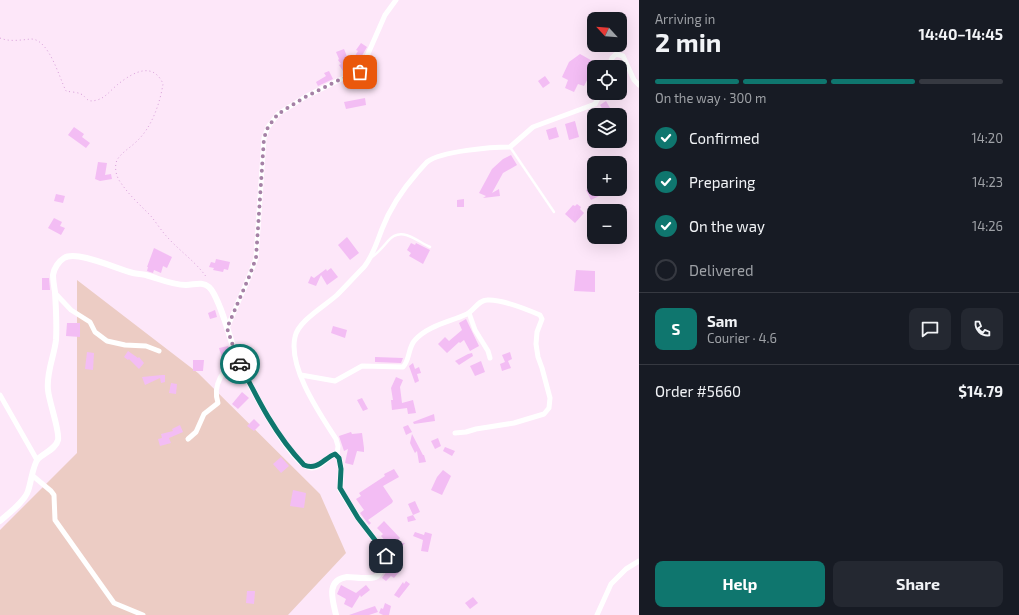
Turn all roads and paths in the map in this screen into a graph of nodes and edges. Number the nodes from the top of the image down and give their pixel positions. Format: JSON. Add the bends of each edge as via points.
{"nodes":[{"id":1,"x":396,"y":0,"type":"edge"},
{"id":2,"x":0,"y":38,"type":"edge"},
{"id":3,"x":611,"y":60,"type":"edge"},
{"id":4,"x":625,"y":60,"type":"edge"},
{"id":5,"x":627,"y":65,"type":"edge"},
{"id":6,"x":639,"y":85,"type":"edge"},
{"id":7,"x":597,"y":100,"type":"edge"},
{"id":8,"x":510,"y":147,"type":"junction"},
{"id":9,"x":554,"y":212,"type":"dead end"},
{"id":10,"x":430,"y":247,"type":"dead end"},
{"id":11,"x":370,"y":258,"type":"junction"},
{"id":12,"x":208,"y":285,"type":"junction"},
{"id":13,"x":55,"y":293,"type":"junction"},
{"id":14,"x":469,"y":313,"type":"junction"},
{"id":15,"x":227,"y":328,"type":"junction"},
{"id":16,"x":159,"y":351,"type":"dead end"},
{"id":17,"x":238,"y":358,"type":"junction"},
{"id":18,"x":490,"y":358,"type":"dead end"},
{"id":19,"x":301,"y":375,"type":"junction"},
{"id":20,"x":0,"y":395,"type":"edge"},
{"id":21,"x":455,"y":433,"type":"dead end"},
{"id":22,"x":188,"y":439,"type":"dead end"},
{"id":23,"x":337,"y":455,"type":"junction"},
{"id":24,"x":37,"y":460,"type":"junction"},
{"id":25,"x":33,"y":476,"type":"junction"},
{"id":26,"x":0,"y":521,"type":"edge"},
{"id":27,"x":639,"y":561,"type":"edge"},
{"id":28,"x":143,"y":615,"type":"edge"},
{"id":29,"x":336,"y":615,"type":"edge"},
{"id":30,"x":597,"y":615,"type":"edge"}],
"edges":[{"from":1,"to":15,"type":"street","via":[[386,15],[360,72],[305,97],[278,114],[268,127],[264,138],[256,258]]},
{"from":2,"to":12,"type":"path","via":[[5,41],[34,39],[42,44],[58,69],[66,90],[81,94],[91,101],[99,100],[138,72],[149,71],[158,75],[163,84],[162,92],[152,119],[141,137],[116,162],[115,171],[120,183],[168,238],[191,259],[206,277]]},
{"from":3,"to":4,"type":"street","via":[[616,54],[623,56]]},
{"from":5,"to":6,"type":"street"},
{"from":7,"to":8,"type":"street","via":[[595,104],[533,127]]},
{"from":8,"to":9,"type":"lane"},
{"from":8,"to":11,"type":"street","via":[[486,147],[453,153],[427,162],[407,185],[393,207]]},
{"from":10,"to":11,"type":"lane","via":[[405,234],[398,234]]},
{"from":11,"to":19,"type":"street","via":[[337,294],[300,326],[295,336],[294,348]]},
{"from":12,"to":13,"type":"street","via":[[172,284],[75,255],[65,257],[57,264],[53,273]]},
{"from":12,"to":15,"type":"street","via":[[221,309]]},
{"from":13,"to":16,"type":"street","via":[[71,310],[90,322],[95,332],[107,341],[146,346]]},
{"from":13,"to":24,"type":"street","via":[[56,340],[47,380],[58,438],[55,446]]},
{"from":14,"to":18,"type":"street"},
{"from":14,"to":19,"type":"street","via":[[426,331],[417,338],[403,367],[362,366],[335,381]]},
{"from":14,"to":21,"type":"street","via":[[483,300],[491,300],[540,314],[542,320],[536,344],[550,398],[549,408],[544,414],[514,423]]},
{"from":15,"to":17,"type":"street"},
{"from":17,"to":22,"type":"street","via":[[220,377],[215,392],[218,403],[204,414],[196,432]]},
{"from":17,"to":23,"type":"street","via":[[279,435],[304,465],[314,467],[332,455]]},
{"from":19,"to":23,"type":"street","via":[[307,392],[336,439]]},
{"from":20,"to":24,"type":"street"},
{"from":23,"to":29,"type":"street","via":[[341,469],[340,488],[386,556],[382,570],[376,577],[346,577],[335,583],[331,595]]},
{"from":24,"to":25,"type":"street"},
{"from":25,"to":26,"type":"street","via":[[28,493]]},
{"from":25,"to":28,"type":"street","via":[[54,495],[55,520],[114,603]]},
{"from":27,"to":30,"type":"street","via":[[626,569],[611,584]]}]}
